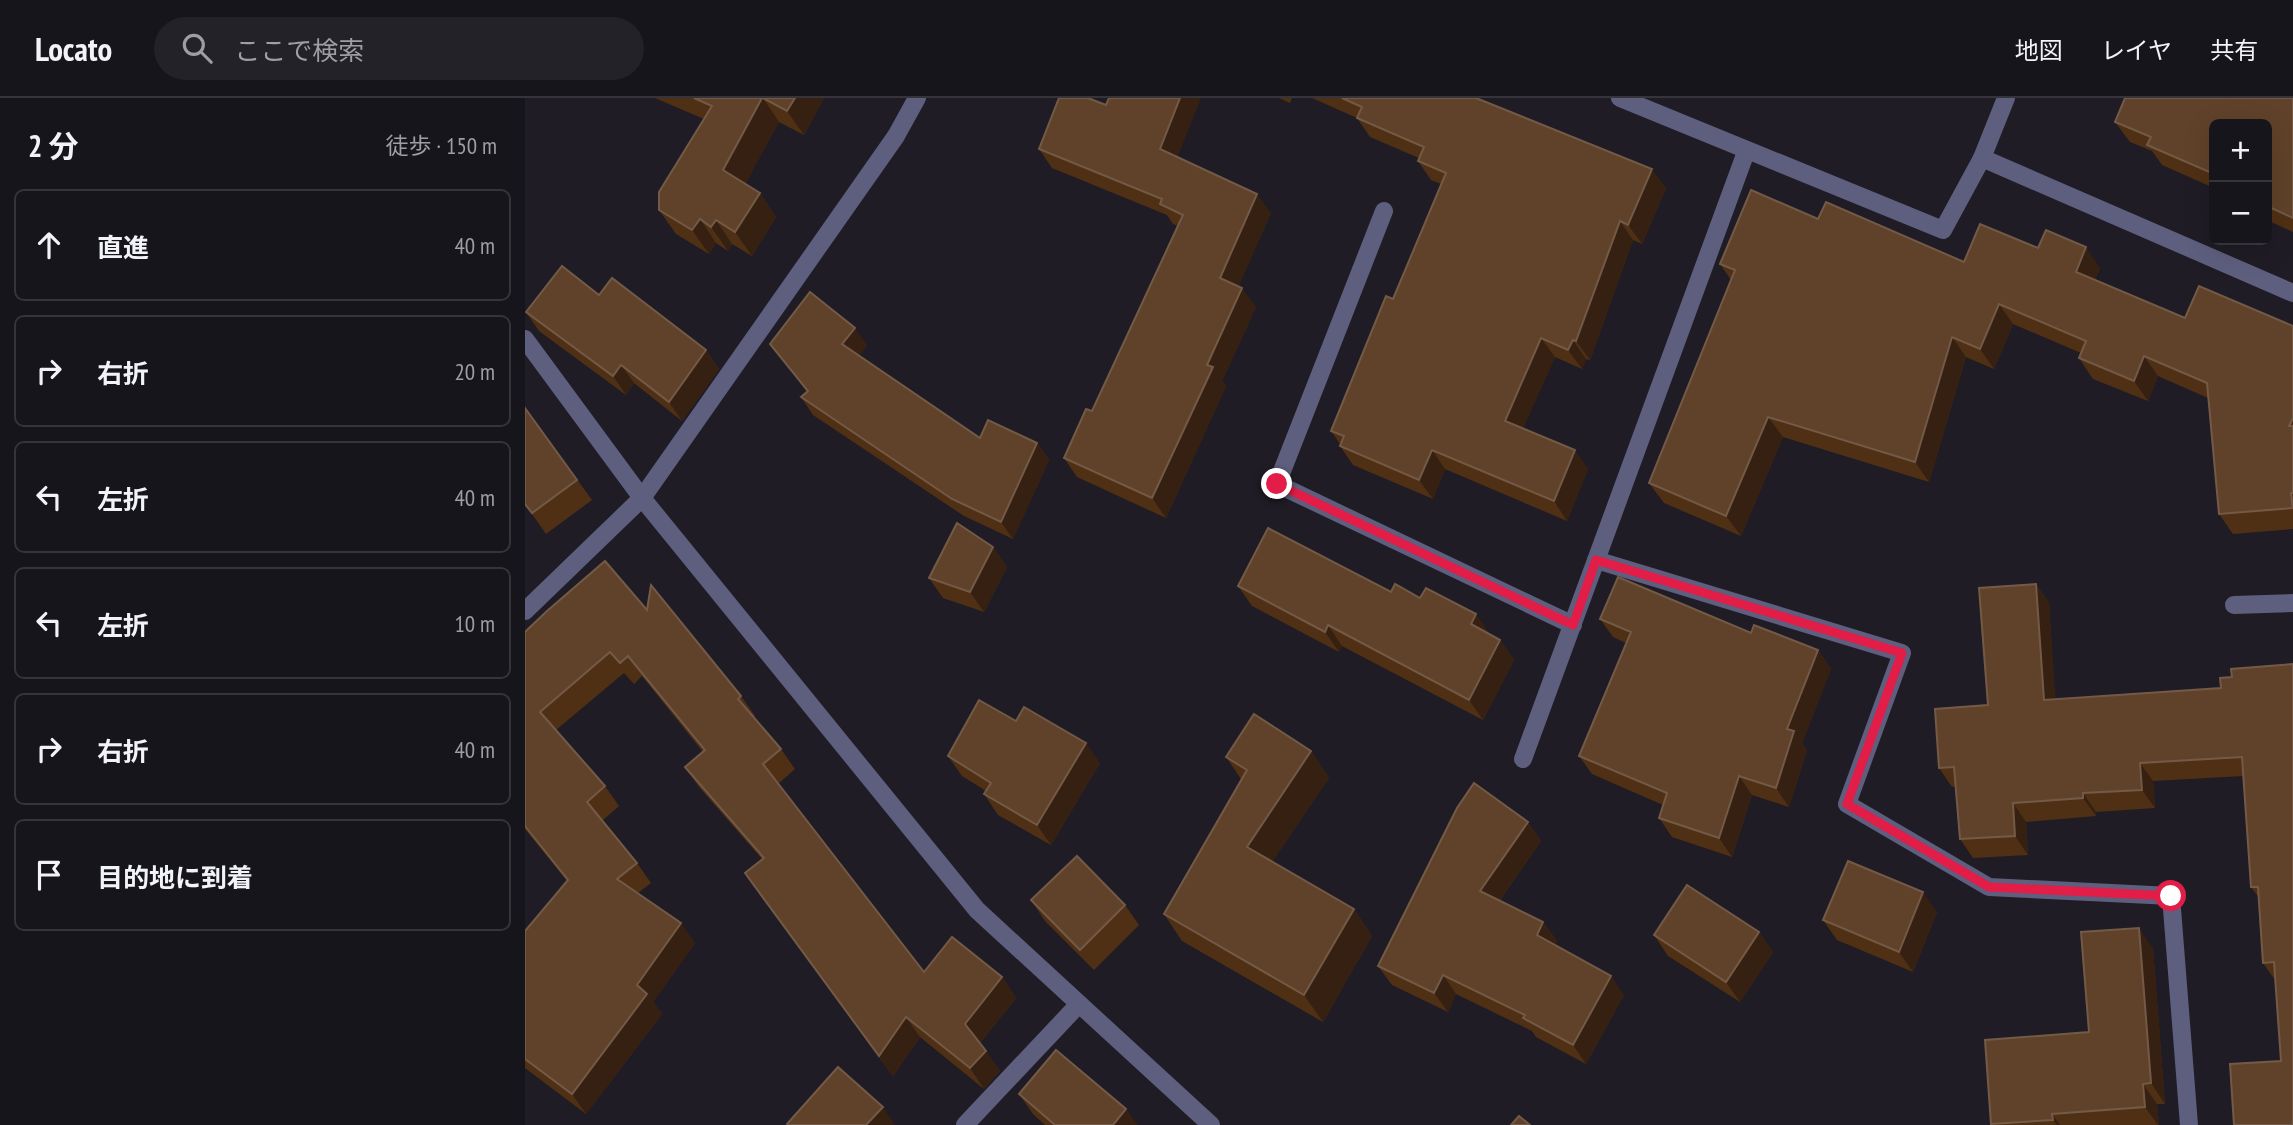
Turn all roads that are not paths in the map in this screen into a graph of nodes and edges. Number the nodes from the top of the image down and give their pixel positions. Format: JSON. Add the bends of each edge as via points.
{"nodes":[{"id":1,"x":917,"y":98,"type":"edge"},
{"id":2,"x":1620,"y":98,"type":"edge"},
{"id":3,"x":2006,"y":98,"type":"edge"},
{"id":4,"x":1746,"y":152,"type":"junction"},
{"id":5,"x":1982,"y":159,"type":"junction"},
{"id":6,"x":1384,"y":211,"type":"dead end"},
{"id":7,"x":2293,"y":293,"type":"edge"},
{"id":8,"x":525,"y":340,"type":"edge"},
{"id":9,"x":642,"y":498,"type":"junction"},
{"id":10,"x":1596,"y":560,"type":"junction"},
{"id":11,"x":2293,"y":603,"type":"edge"},
{"id":12,"x":2234,"y":605,"type":"dead end"},
{"id":13,"x":525,"y":611,"type":"edge"},
{"id":14,"x":1573,"y":625,"type":"junction"},
{"id":15,"x":1523,"y":759,"type":"dead end"},
{"id":16,"x":1079,"y":1004,"type":"junction"},
{"id":17,"x":965,"y":1125,"type":"edge"},
{"id":18,"x":1211,"y":1125,"type":"edge"},
{"id":19,"x":2189,"y":1125,"type":"edge"}],
"edges":[{"from":1,"to":9,"type":"street","via":[[896,136]]},
{"from":2,"to":4,"type":"street"},
{"from":3,"to":5,"type":"street"},
{"from":4,"to":5,"type":"street","via":[[1943,230]]},
{"from":4,"to":10,"type":"street"},
{"from":5,"to":7,"type":"street"},
{"from":6,"to":14,"type":"street","via":[[1277,484]]},
{"from":8,"to":9,"type":"street"},
{"from":9,"to":13,"type":"street"},
{"from":9,"to":16,"type":"street","via":[[977,910]]},
{"from":10,"to":14,"type":"street"},
{"from":10,"to":19,"type":"street","via":[[1902,653],[1847,804],[1989,887],[2171,896]]},
{"from":11,"to":12,"type":"street"},
{"from":14,"to":15,"type":"street"},
{"from":16,"to":17,"type":"street"},
{"from":16,"to":18,"type":"street"}]}
